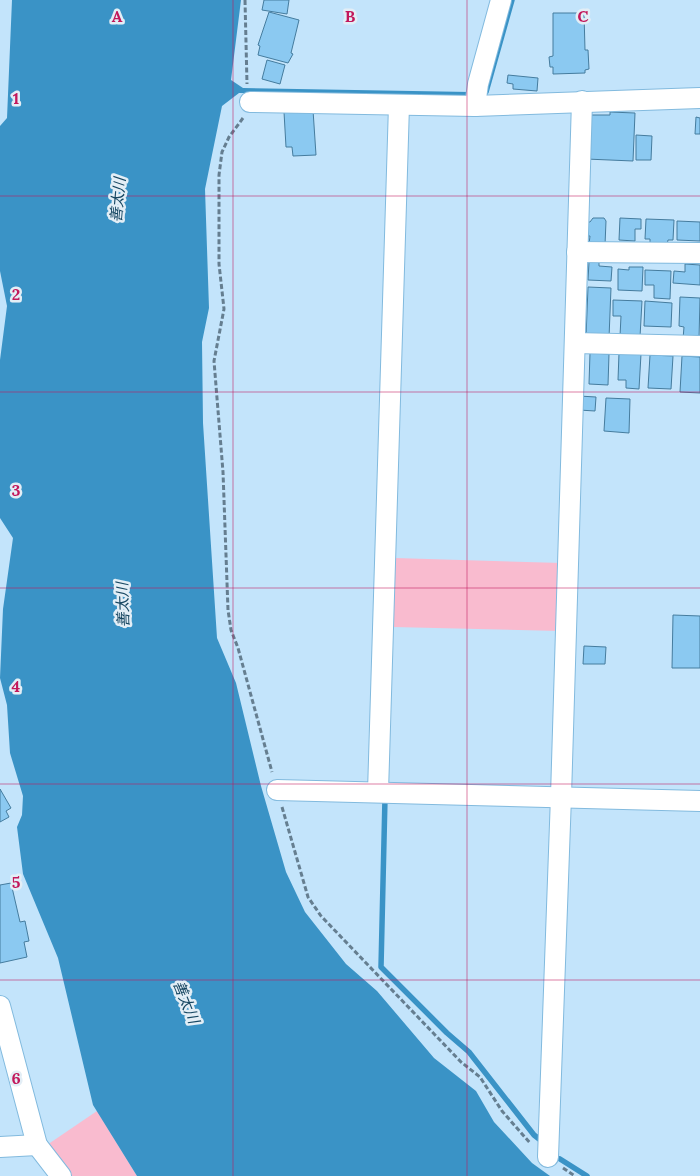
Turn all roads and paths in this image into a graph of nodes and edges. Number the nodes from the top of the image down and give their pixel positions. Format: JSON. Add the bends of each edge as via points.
{"nodes":[{"id":1,"x":245,"y":0,"type":"edge"},
{"id":2,"x":501,"y":0,"type":"edge"},
{"id":3,"x":246,"y":82,"type":"dead end"},
{"id":4,"x":700,"y":98,"type":"edge"},
{"id":5,"x":582,"y":101,"type":"junction"},
{"id":6,"x":250,"y":102,"type":"joint"},
{"id":7,"x":399,"y":105,"type":"junction"},
{"id":8,"x":475,"y":106,"type":"junction"},
{"id":9,"x":577,"y":252,"type":"junction"},
{"id":10,"x":700,"y":253,"type":"edge"},
{"id":11,"x":575,"y":343,"type":"junction"},
{"id":12,"x":700,"y":346,"type":"edge"},
{"id":13,"x":277,"y":790,"type":"junction"},
{"id":14,"x":378,"y":792,"type":"junction"},
{"id":15,"x":561,"y":796,"type":"junction"},
{"id":16,"x":700,"y":800,"type":"edge"},
{"id":17,"x":0,"y":1006,"type":"edge"},
{"id":18,"x":37,"y":1145,"type":"junction"},
{"id":19,"x":0,"y":1147,"type":"edge"},
{"id":20,"x":548,"y":1157,"type":"junction"},
{"id":21,"x":61,"y":1176,"type":"edge"},
{"id":22,"x":574,"y":1176,"type":"edge"}],
"edges":[{"from":1,"to":3,"type":"path"},
{"from":2,"to":8,"type":"street"},
{"from":4,"to":5,"type":"street"},
{"from":5,"to":8,"type":"street"},
{"from":5,"to":9,"type":"street"},
{"from":6,"to":7,"type":"street"},
{"from":6,"to":13,"type":"path","via":[[222,152],[218,175],[219,264],[224,309],[214,361],[214,388],[223,472],[231,630]]},
{"from":7,"to":8,"type":"street"},
{"from":7,"to":14,"type":"street"},
{"from":9,"to":10,"type":"street"},
{"from":9,"to":11,"type":"street"},
{"from":11,"to":12,"type":"street"},
{"from":11,"to":15,"type":"street"},
{"from":13,"to":14,"type":"street"},
{"from":13,"to":20,"type":"path","via":[[308,897],[321,916],[461,1062],[480,1077],[535,1150]]},
{"from":14,"to":15,"type":"street"},
{"from":15,"to":16,"type":"street"},
{"from":15,"to":20,"type":"street"},
{"from":17,"to":18,"type":"street"},
{"from":18,"to":19,"type":"street"},
{"from":18,"to":21,"type":"street"},
{"from":20,"to":22,"type":"path"}]}
